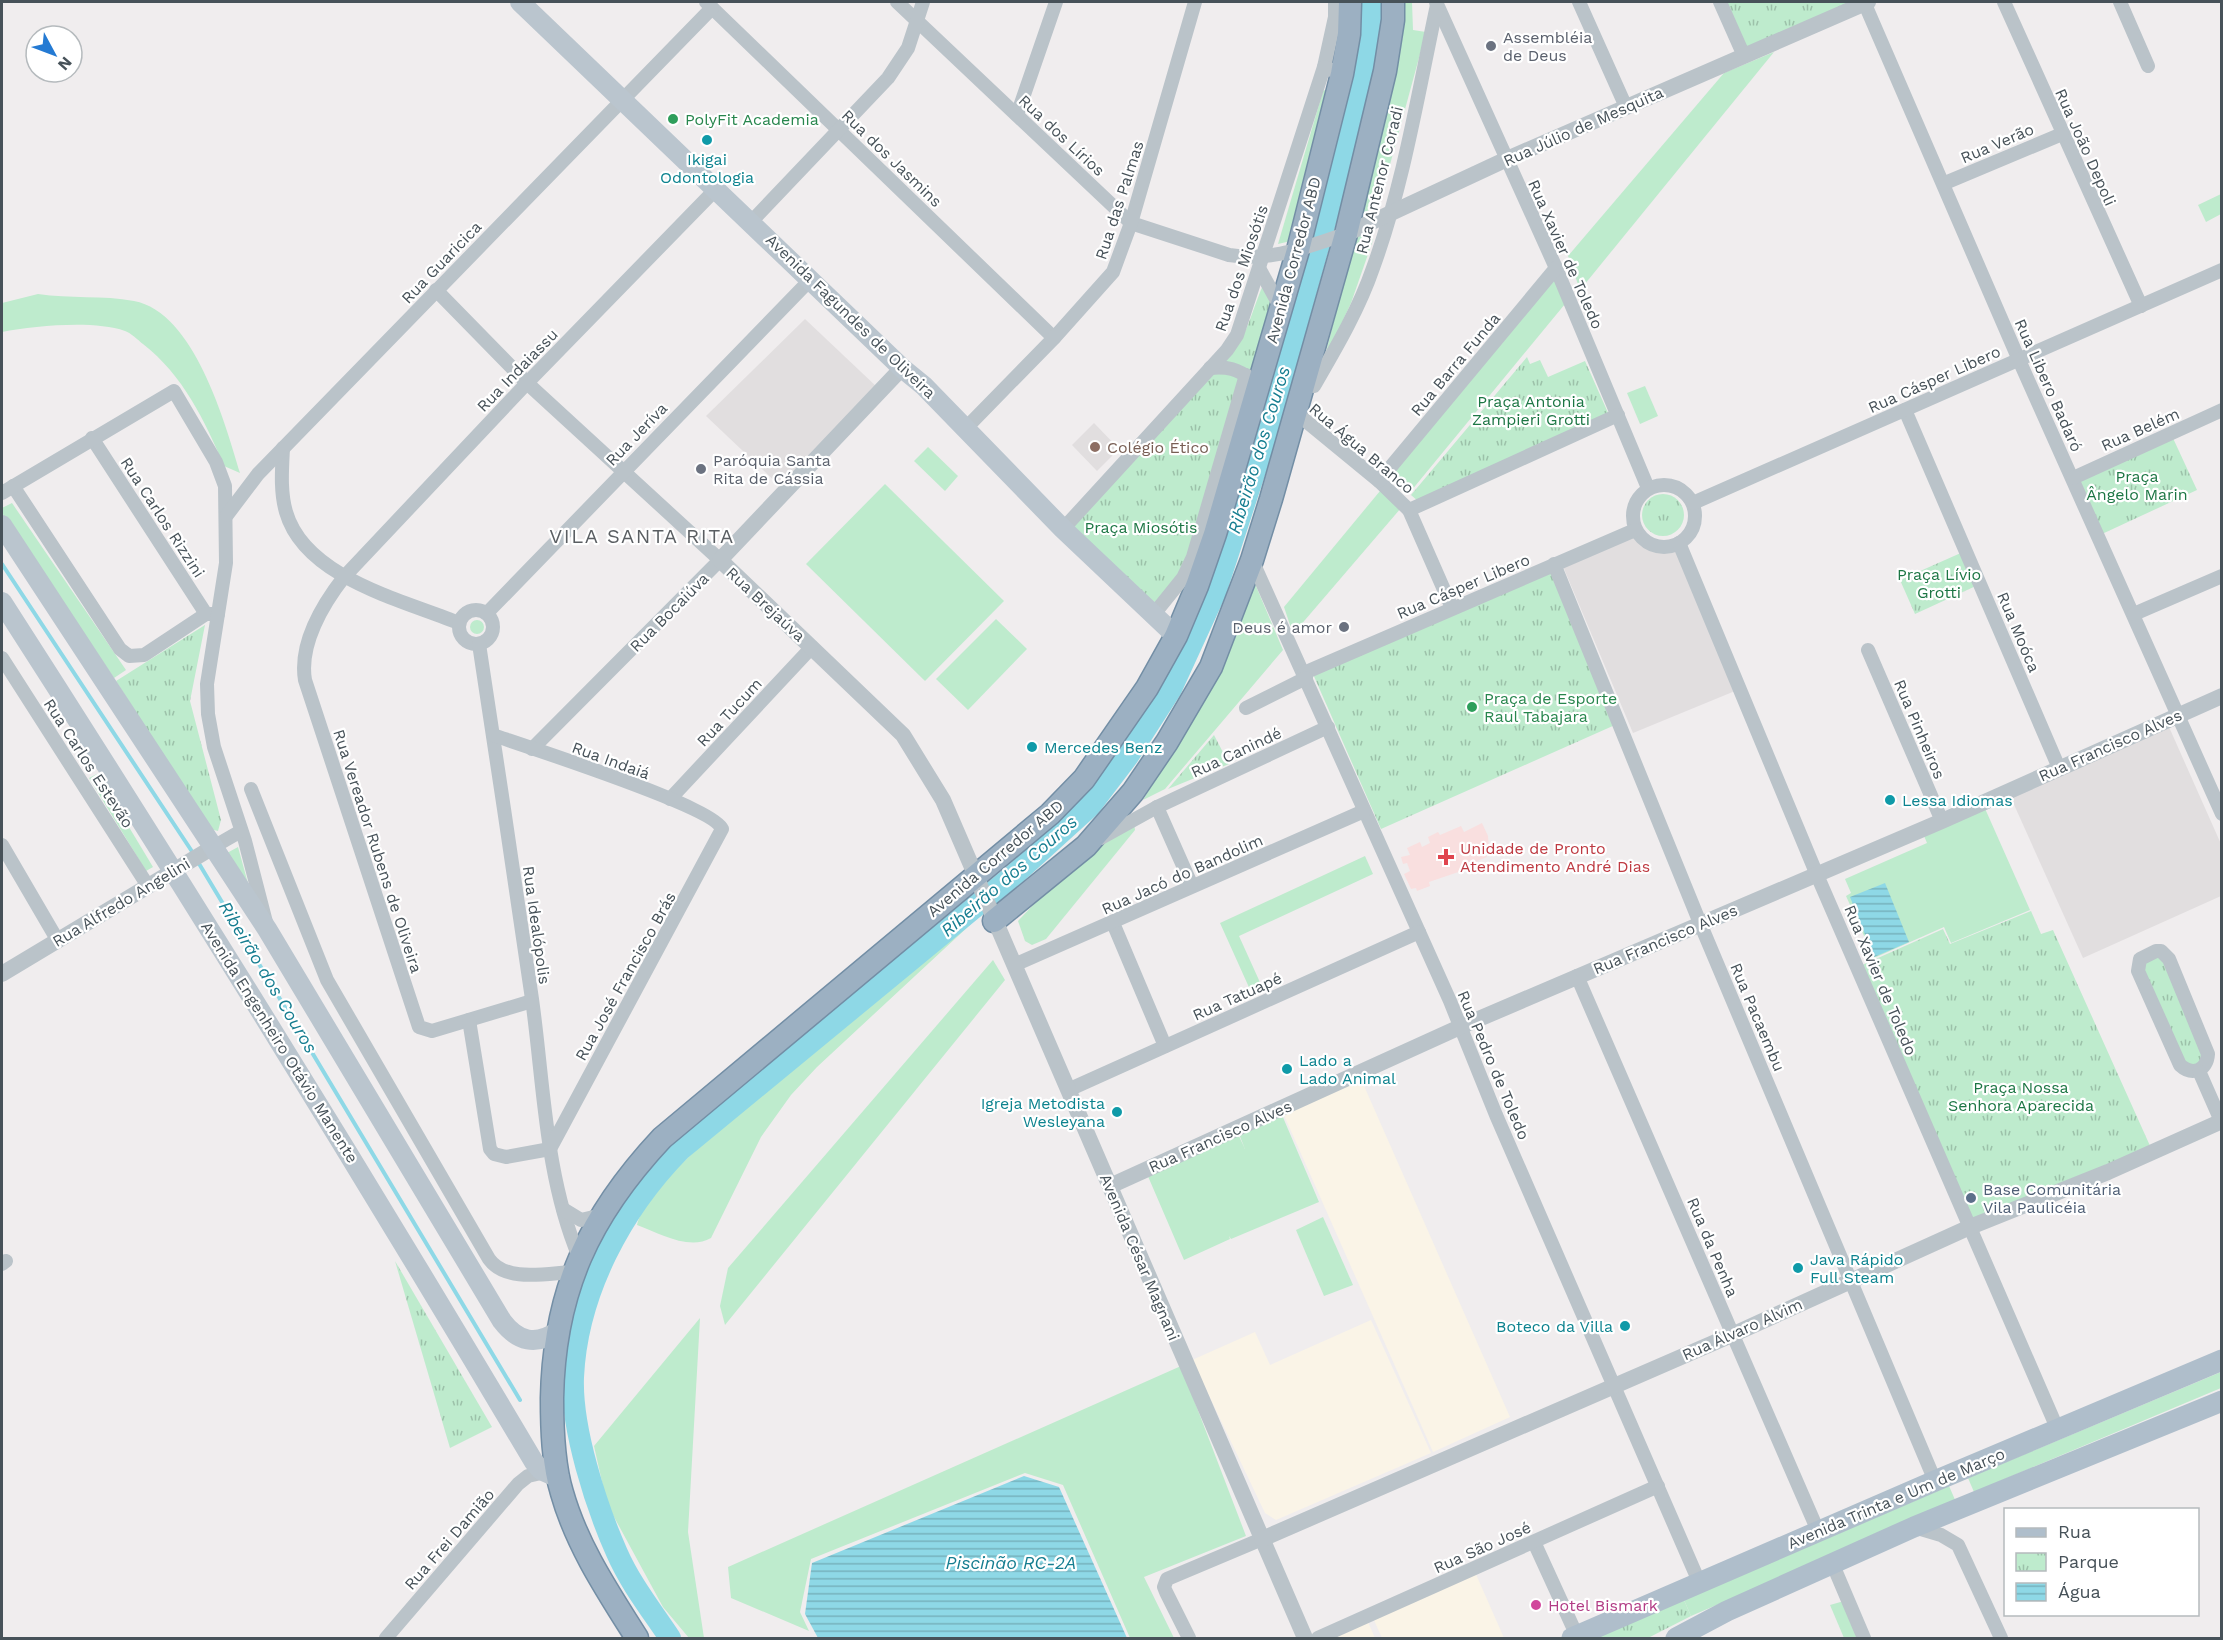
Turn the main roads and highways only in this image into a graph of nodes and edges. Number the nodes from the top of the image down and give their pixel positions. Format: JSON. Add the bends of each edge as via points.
{"nodes":[{"id":1,"x":520,"y":2,"type":"edge"},
{"id":2,"x":1350,"y":2,"type":"edge"},
{"id":3,"x":1393,"y":2,"type":"edge"},
{"id":4,"x":2,"y":525,"type":"edge"},
{"id":5,"x":2,"y":602,"type":"edge"},
{"id":6,"x":1176,"y":636,"type":"junction"},
{"id":7,"x":993,"y":916,"type":"road end"},
{"id":8,"x":558,"y":1331,"type":"junction"},
{"id":9,"x":2222,"y":1360,"type":"edge"},
{"id":10,"x":2222,"y":1401,"type":"edge"},
{"id":11,"x":552,"y":1475,"type":"junction"},
{"id":12,"x":1575,"y":1637,"type":"edge"},
{"id":13,"x":636,"y":1638,"type":"edge"},
{"id":14,"x":1676,"y":1638,"type":"edge"}],
"edges":[{"from":1,"to":6,"type":"main road","name":"Avenida Fagundes de Oliveira","via":[[967,427],[1063,529]]},
{"from":2,"to":6,"type":"highway","name":"Avenida Corredor ABD","via":[[1349,34],[1333,70],[1304,248],[1254,383],[1215,534]]},
{"from":3,"to":7,"type":"highway","via":[[1385,71],[1294,412],[1252,560],[1210,667],[1133,792],[1086,846]]},
{"from":4,"to":8,"type":"main road","via":[[267,929],[502,1321],[514,1335],[528,1341],[544,1340]]},
{"from":5,"to":11,"type":"main road","name":"Avenida Engenheiro Otávio Manente","via":[[179,868],[534,1462]]},
{"from":6,"to":8,"type":"highway","name":"Avenida Corredor ABD","via":[[1147,688],[1084,779],[1050,814],[978,879],[662,1138],[635,1167],[576,1264]]},
{"from":8,"to":11,"type":"highway","name":"Avenida Corredor ABD"},
{"from":9,"to":12,"type":"main road","name":"Avenida Trinta e Um de Março"},
{"from":10,"to":14,"type":"main road","name":"Avenida Trinta e Um de Março","via":[[1914,1527],[1726,1611]]},
{"from":11,"to":13,"type":"highway","name":"Avenida Corredor ABD","via":[[592,1565]]}]}
